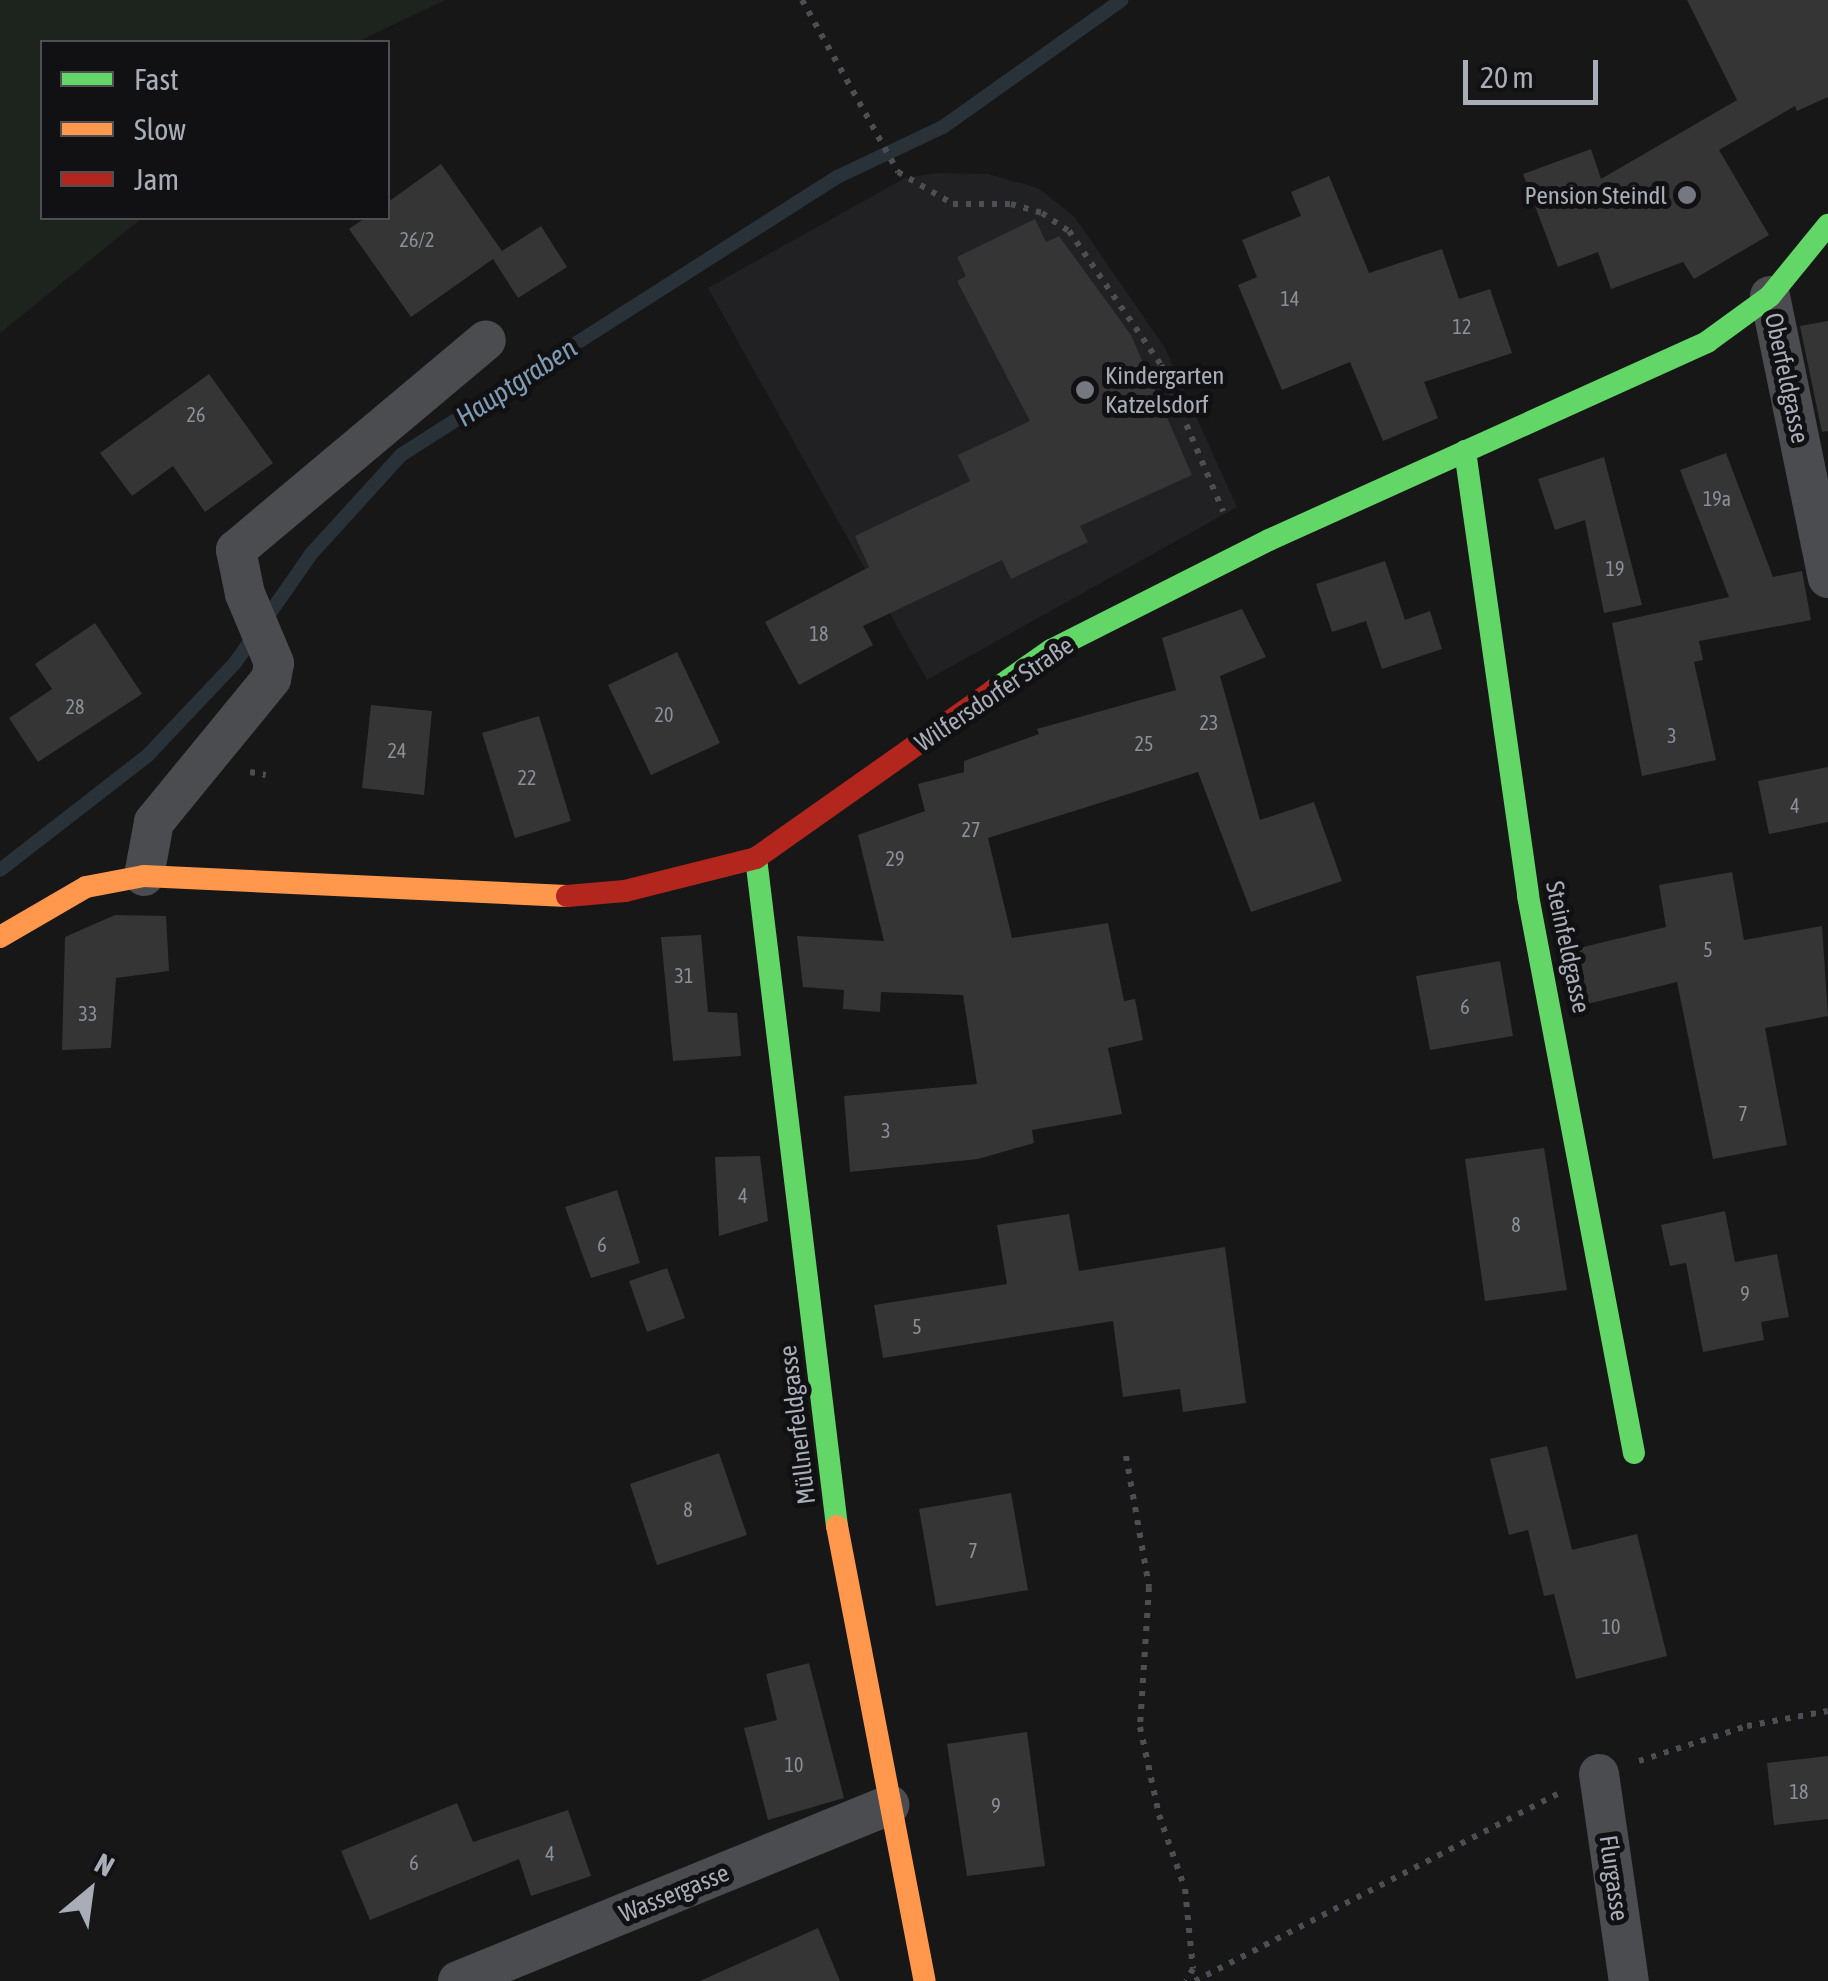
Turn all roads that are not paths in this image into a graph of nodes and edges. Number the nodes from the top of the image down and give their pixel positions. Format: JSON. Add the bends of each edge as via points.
{"nodes":[{"id":1,"x":1828,"y":224,"type":"edge"},
{"id":2,"x":1770,"y":296,"type":"junction"},
{"id":3,"x":486,"y":340,"type":"dead end"},
{"id":4,"x":1465,"y":450,"type":"junction"},
{"id":5,"x":1828,"y":578,"type":"edge"},
{"id":6,"x":756,"y":858,"type":"junction"},
{"id":7,"x":144,"y":876,"type":"junction"},
{"id":8,"x":0,"y":937,"type":"edge"},
{"id":9,"x":1634,"y":1452,"type":"dead end"},
{"id":10,"x":1599,"y":1774,"type":"road end"},
{"id":11,"x":890,"y":1805,"type":"junction"},
{"id":12,"x":458,"y":1981,"type":"edge"},
{"id":13,"x":925,"y":1981,"type":"edge"},
{"id":14,"x":1629,"y":1981,"type":"edge"}],
"edges":[{"from":1,"to":2,"type":"street","name":"Wilfersdorfer Straße"},
{"from":2,"to":4,"type":"street","name":"Wilfersdorfer Straße","via":[[1707,342]]},
{"from":2,"to":5,"type":"street","name":"Oberfeldgasse"},
{"from":3,"to":7,"type":"street","via":[[236,550],[245,594],[268,644],[271,679],[154,822]]},
{"from":4,"to":6,"type":"street","name":"Wilfersdorfer Straße","via":[[1051,650]]},
{"from":4,"to":9,"type":"street","name":"Steinfeldgasse","via":[[1528,896]]},
{"from":6,"to":7,"type":"street","name":"Wilfersdorfer Straße","via":[[626,891],[553,897]]},
{"from":6,"to":11,"type":"street","name":"Müllnerfeldgasse","via":[[835,1517]]},
{"from":7,"to":8,"type":"street","name":"Wilfersdorfer Straße","via":[[86,887]]},
{"from":10,"to":14,"type":"street","name":"Flurgasse"},
{"from":11,"to":12,"type":"street","name":"Wassergasse"},
{"from":11,"to":13,"type":"street","name":"Müllnerfeldgasse"}]}
